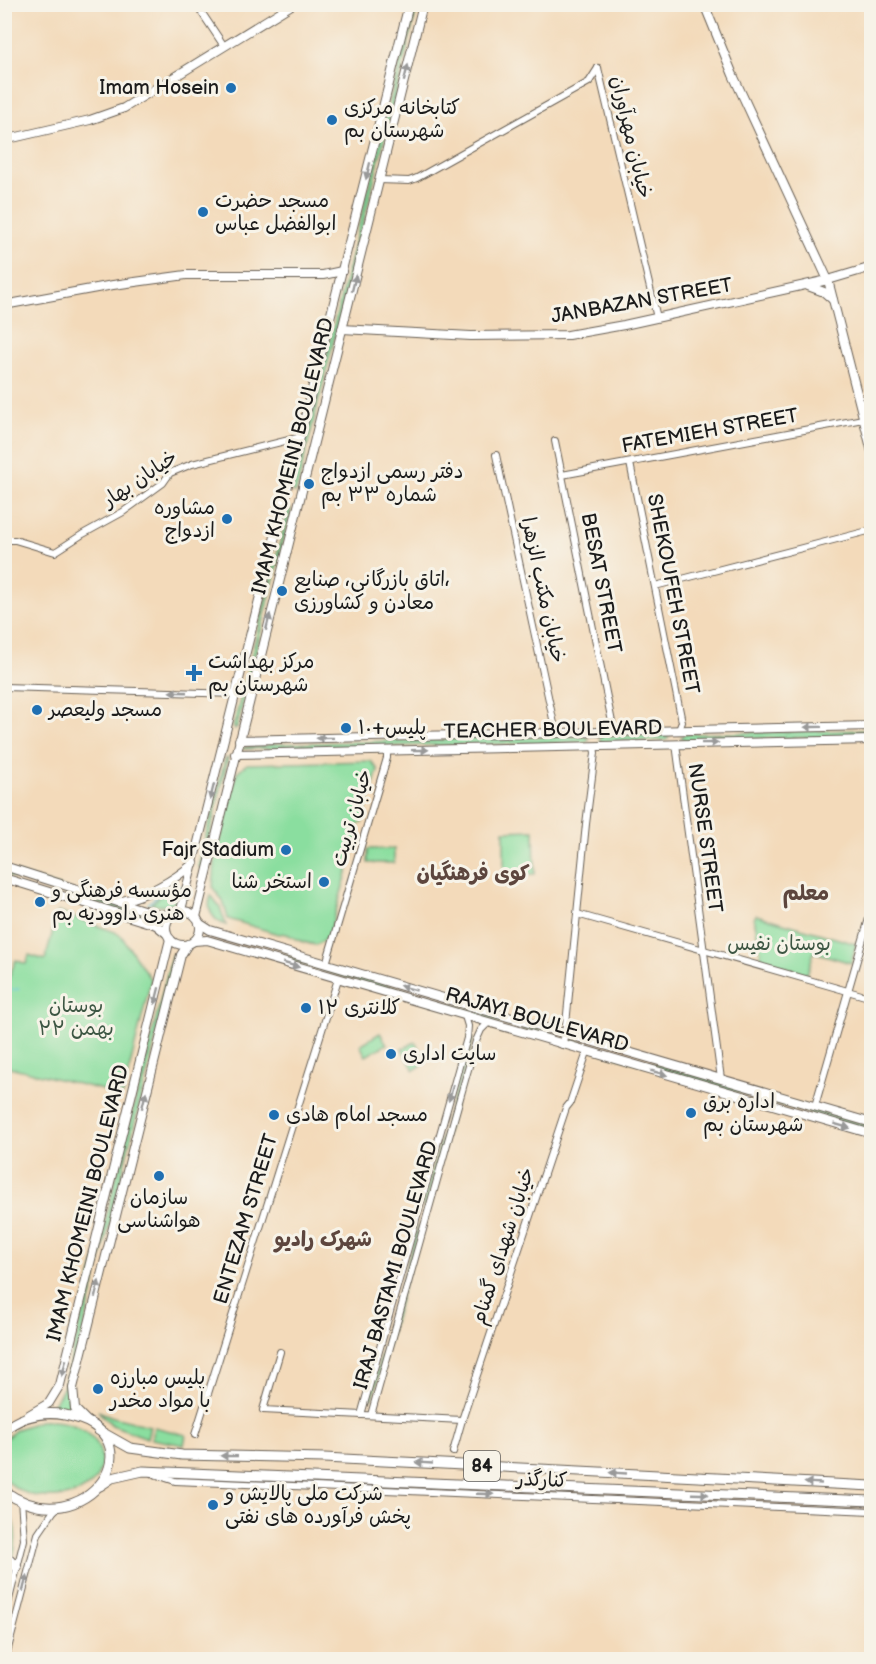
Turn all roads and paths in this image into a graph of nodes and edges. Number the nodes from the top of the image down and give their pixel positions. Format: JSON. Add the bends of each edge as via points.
{"nodes":[{"id":1,"x":196,"y":4,"type":"edge"},
{"id":2,"x":293,"y":4,"type":"edge"},
{"id":3,"x":404,"y":4,"type":"edge"},
{"id":4,"x":409,"y":4,"type":"edge"},
{"id":5,"x":423,"y":4,"type":"edge"},
{"id":6,"x":704,"y":4,"type":"edge"},
{"id":7,"x":402,"y":32,"type":"junction"},
{"id":8,"x":224,"y":46,"type":"junction"},
{"id":9,"x":4,"y":140,"type":"edge"},
{"id":10,"x":379,"y":180,"type":"junction"},
{"id":11,"x":872,"y":267,"type":"edge"},
{"id":12,"x":342,"y":271,"type":"junction"},
{"id":13,"x":853,"y":272,"type":"junction"},
{"id":14,"x":828,"y":280,"type":"junction"},
{"id":15,"x":804,"y":285,"type":"junction"},
{"id":16,"x":834,"y":300,"type":"junction"},
{"id":17,"x":4,"y":304,"type":"edge"},
{"id":18,"x":657,"y":318,"type":"junction"},
{"id":19,"x":342,"y":329,"type":"junction"},
{"id":20,"x":863,"y":419,"type":"junction"},
{"id":21,"x":301,"y":437,"type":"junction"},
{"id":22,"x":555,"y":441,"type":"dead end"},
{"id":23,"x":872,"y":452,"type":"edge"},
{"id":24,"x":496,"y":455,"type":"dead end"},
{"id":25,"x":630,"y":463,"type":"junction"},
{"id":26,"x":562,"y":475,"type":"junction"},
{"id":27,"x":285,"y":499,"type":"junction"},
{"id":28,"x":298,"y":502,"type":"junction"},
{"id":29,"x":872,"y":530,"type":"edge"},
{"id":30,"x":4,"y":540,"type":"edge"},
{"id":31,"x":655,"y":586,"type":"junction"},
{"id":32,"x":247,"y":654,"type":"junction"},
{"id":33,"x":4,"y":687,"type":"edge"},
{"id":34,"x":236,"y":694,"type":"junction"},
{"id":35,"x":871,"y":726,"type":"edge"},
{"id":36,"x":679,"y":730,"type":"junction"},
{"id":37,"x":594,"y":732,"type":"junction"},
{"id":38,"x":614,"y":732,"type":"junction"},
{"id":39,"x":556,"y":733,"type":"junction"},
{"id":40,"x":871,"y":740,"type":"edge"},
{"id":41,"x":236,"y":742,"type":"junction"},
{"id":42,"x":676,"y":744,"type":"junction"},
{"id":43,"x":594,"y":746,"type":"junction"},
{"id":44,"x":387,"y":751,"type":"junction"},
{"id":45,"x":221,"y":755,"type":"junction"},
{"id":46,"x":194,"y":862,"type":"junction"},
{"id":47,"x":4,"y":866,"type":"edge"},
{"id":48,"x":192,"y":873,"type":"junction"},
{"id":49,"x":205,"y":876,"type":"junction"},
{"id":50,"x":4,"y":878,"type":"edge"},
{"id":51,"x":119,"y":902,"type":"junction"},
{"id":52,"x":872,"y":908,"type":"edge"},
{"id":53,"x":181,"y":910,"type":"junction"},
{"id":54,"x":172,"y":914,"type":"junction"},
{"id":55,"x":577,"y":914,"type":"junction"},
{"id":56,"x":198,"y":920,"type":"junction"},
{"id":57,"x":168,"y":936,"type":"junction"},
{"id":58,"x":191,"y":942,"type":"junction"},
{"id":59,"x":272,"y":948,"type":"junction"},
{"id":60,"x":704,"y":950,"type":"junction"},
{"id":61,"x":167,"y":954,"type":"junction"},
{"id":62,"x":180,"y":956,"type":"junction"},
{"id":63,"x":269,"y":959,"type":"junction"},
{"id":64,"x":326,"y":964,"type":"junction"},
{"id":65,"x":338,"y":979,"type":"junction"},
{"id":66,"x":848,"y":991,"type":"junction"},
{"id":67,"x":872,"y":998,"type":"edge"},
{"id":68,"x":465,"y":1016,"type":"junction"},
{"id":69,"x":488,"y":1023,"type":"junction"},
{"id":70,"x":566,"y":1032,"type":"junction"},
{"id":71,"x":466,"y":1038,"type":"junction"},
{"id":72,"x":476,"y":1041,"type":"junction"},
{"id":73,"x":562,"y":1045,"type":"junction"},
{"id":74,"x":587,"y":1052,"type":"junction"},
{"id":75,"x":721,"y":1079,"type":"junction"},
{"id":76,"x":767,"y":1093,"type":"junction"},
{"id":77,"x":764,"y":1103,"type":"junction"},
{"id":78,"x":815,"y":1106,"type":"junction"},
{"id":79,"x":872,"y":1123,"type":"edge"},
{"id":80,"x":872,"y":1134,"type":"edge"},
{"id":81,"x":416,"y":1218,"type":"junction"},
{"id":82,"x":425,"y":1220,"type":"junction"},
{"id":83,"x":280,"y":1352,"type":"dead end"},
{"id":84,"x":366,"y":1396,"type":"junction"},
{"id":85,"x":375,"y":1399,"type":"junction"},
{"id":86,"x":361,"y":1415,"type":"junction"},
{"id":87,"x":371,"y":1415,"type":"junction"},
{"id":88,"x":462,"y":1420,"type":"junction"},
{"id":89,"x":18,"y":1421,"type":"junction"},
{"id":90,"x":89,"y":1423,"type":"junction"},
{"id":91,"x":4,"y":1430,"type":"edge"},
{"id":92,"x":98,"y":1430,"type":"junction"},
{"id":93,"x":195,"y":1435,"type":"dead end"},
{"id":94,"x":453,"y":1452,"type":"dead end"},
{"id":95,"x":143,"y":1470,"type":"junction"},
{"id":96,"x":100,"y":1486,"type":"junction"},
{"id":97,"x":872,"y":1486,"type":"edge"},
{"id":98,"x":4,"y":1491,"type":"edge"},
{"id":99,"x":541,"y":1492,"type":"junction"},
{"id":100,"x":21,"y":1500,"type":"junction"},
{"id":101,"x":736,"y":1500,"type":"junction"},
{"id":102,"x":872,"y":1501,"type":"edge"},
{"id":103,"x":60,"y":1506,"type":"junction"},
{"id":104,"x":872,"y":1511,"type":"edge"},
{"id":105,"x":4,"y":1554,"type":"edge"},
{"id":106,"x":17,"y":1568,"type":"junction"},
{"id":107,"x":4,"y":1619,"type":"edge"},
{"id":108,"x":5,"y":1659,"type":"edge"}],
"edges":[{"from":1,"to":8,"type":"street"},
{"from":2,"to":8,"type":"main road"},
{"from":3,"to":7,"type":"main road"},
{"from":4,"to":7,"type":"main road","name":"IMAM KHOMEINI BOULEVARD"},
{"from":10,"to":5,"type":"main road","name":"IMAM KHOMEINI BOULEVARD","one_way":true},
{"from":6,"to":14,"type":"main road"},
{"from":7,"to":12,"type":"main road","name":"IMAM KHOMEINI BOULEVARD","one_way":true},
{"from":8,"to":9,"type":"main road","via":[[124,108],[65,127]]},
{"from":10,"to":18,"type":"street","name":"خیابان مهرآوران","via":[[417,178],[589,82],[598,68]]},
{"from":19,"to":10,"type":"main road","name":"IMAM KHOMEINI BOULEVARD","one_way":true},
{"from":11,"to":13,"type":"main road","name":"JANBAZAN STREET"},
{"from":12,"to":17,"type":"main road","via":[[323,275],[186,275]]},
{"from":12,"to":21,"type":"main road","name":"IMAM KHOMEINI BOULEVARD"},
{"from":13,"to":14,"type":"main road","name":"JANBAZAN STREET"},
{"from":13,"to":16,"type":"main road","via":[[837,286]]},
{"from":14,"to":15,"type":"main road","name":"JANBAZAN STREET"},
{"from":14,"to":16,"type":"main road"},
{"from":15,"to":16,"type":"main road"},
{"from":15,"to":18,"type":"main road","name":"JANBAZAN STREET"},
{"from":16,"to":20,"type":"main road"},
{"from":18,"to":19,"type":"main road","name":"JANBAZAN STREET","via":[[568,335],[471,336]]},
{"from":19,"to":28,"type":"main road","name":"IMAM KHOMEINI BOULEVARD"},
{"from":20,"to":23,"type":"main road"},
{"from":20,"to":25,"type":"street","name":"FATEMIEH STREET"},
{"from":21,"to":27,"type":"main road","name":"IMAM KHOMEINI BOULEVARD"},
{"from":21,"to":30,"type":"street","name":"خیابان بهار","via":[[170,473],[163,483],[123,512],[55,552]]},
{"from":22,"to":26,"type":"street","name":"BESAT STREET"},
{"from":24,"to":39,"type":"street","name":"خیابان مکتب الزهرا"},
{"from":25,"to":26,"type":"street","name":"FATEMIEH STREET"},
{"from":25,"to":31,"type":"street","name":"SHEKOUFEH STREET"},
{"from":26,"to":38,"type":"street","name":"BESAT STREET"},
{"from":27,"to":28,"type":"main road"},
{"from":27,"to":32,"type":"main road","name":"IMAM KHOMEINI BOULEVARD"},
{"from":41,"to":28,"type":"main road","name":"IMAM KHOMEINI BOULEVARD","one_way":true},
{"from":29,"to":31,"type":"street"},
{"from":31,"to":36,"type":"street","name":"SHEKOUFEH STREET","via":[[682,722]]},
{"from":32,"to":34,"type":"main road","name":"IMAM KHOMEINI BOULEVARD"},
{"from":32,"to":41,"type":"main road"},
{"from":34,"to":33,"type":"street","one_way":true},
{"from":34,"to":45,"type":"main road","name":"IMAM KHOMEINI BOULEVARD"},
{"from":35,"to":36,"type":"main road","name":"TEACHER BOULEVARD","one_way":true},
{"from":35,"to":40,"type":"main road"},
{"from":36,"to":38,"type":"main road","name":"TEACHER BOULEVARD"},
{"from":36,"to":42,"type":"main road"},
{"from":37,"to":38,"type":"main road","name":"TEACHER BOULEVARD"},
{"from":37,"to":39,"type":"main road","name":"TEACHER BOULEVARD"},
{"from":37,"to":43,"type":"main road"},
{"from":39,"to":41,"type":"main road","name":"TEACHER BOULEVARD","one_way":true},
{"from":42,"to":40,"type":"main road","name":"TEACHER BOULEVARD","one_way":true},
{"from":41,"to":44,"type":"main road","name":"TEACHER BOULEVARD"},
{"from":41,"to":45,"type":"main road"},
{"from":41,"to":49,"type":"main road","name":"IMAM KHOMEINI BOULEVARD"},
{"from":42,"to":43,"type":"main road","name":"TEACHER BOULEVARD"},
{"from":42,"to":60,"type":"street","name":"NURSE STREET"},
{"from":44,"to":43,"type":"main road","name":"TEACHER BOULEVARD","one_way":true},
{"from":43,"to":55,"type":"street"},
{"from":44,"to":64,"type":"street","name":"خیابان تربیت"},
{"from":45,"to":46,"type":"main road","name":"IMAM KHOMEINI BOULEVARD","one_way":true},
{"from":46,"to":48,"type":"main road","name":"IMAM KHOMEINI BOULEVARD"},
{"from":46,"to":51,"type":"main road","via":[[164,885]]},
{"from":47,"to":51,"type":"main road"},
{"from":48,"to":49,"type":"main road"},
{"from":48,"to":53,"type":"main road","name":"IMAM KHOMEINI BOULEVARD"},
{"from":49,"to":56,"type":"main road","name":"IMAM KHOMEINI BOULEVARD"},
{"from":50,"to":57,"type":"main road","via":[[156,926]]},
{"from":51,"to":54,"type":"main road","via":[[159,915]]},
{"from":52,"to":66,"type":"street"},
{"from":53,"to":54,"type":"main road"},
{"from":53,"to":56,"type":"main road","via":[[191,912]]},
{"from":54,"to":57,"type":"main road","via":[[166,923]]},
{"from":55,"to":60,"type":"street"},
{"from":55,"to":70,"type":"street"},
{"from":56,"to":58,"type":"main road","via":[[200,932]]},
{"from":56,"to":59,"type":"main road","name":"RAJAYI BOULEVARD","via":[[210,930]]},
{"from":57,"to":58,"type":"main road","via":[[178,944]]},
{"from":57,"to":61,"type":"main road","name":"IMAM KHOMEINI BOULEVARD"},
{"from":58,"to":62,"type":"main road","name":"IMAM KHOMEINI BOULEVARD"},
{"from":58,"to":63,"type":"main road","name":"RAJAYI BOULEVARD","via":[[207,940]]},
{"from":59,"to":63,"type":"main road","via":[[266,952]]},
{"from":59,"to":64,"type":"main road","name":"RAJAYI BOULEVARD"},
{"from":60,"to":66,"type":"street"},
{"from":60,"to":75,"type":"street","name":"NURSE STREET"},
{"from":61,"to":62,"type":"main road"},
{"from":61,"to":89,"type":"main road","name":"IMAM KHOMEINI BOULEVARD","one_way":true,"via":[[60,1385],[49,1402]]},
{"from":90,"to":62,"type":"main road","name":"IMAM KHOMEINI BOULEVARD","one_way":true,"via":[[75,1408],[73,1388]]},
{"from":63,"to":65,"type":"main road","name":"RAJAYI BOULEVARD","one_way":true},
{"from":70,"to":64,"type":"main road","name":"RAJAYI BOULEVARD","one_way":true},
{"from":65,"to":68,"type":"main road","name":"RAJAYI BOULEVARD"},
{"from":65,"to":93,"type":"street","name":"ENTEZAM STREET"},
{"from":66,"to":67,"type":"street"},
{"from":66,"to":78,"type":"street"},
{"from":68,"to":69,"type":"main road","name":"RAJAYI BOULEVARD"},
{"from":68,"to":71,"type":"street","name":"IRAJ BASTAMI BOULEVARD"},
{"from":69,"to":72,"type":"street","name":"IRAJ BASTAMI BOULEVARD"},
{"from":69,"to":73,"type":"main road","name":"RAJAYI BOULEVARD"},
{"from":70,"to":73,"type":"street"},
{"from":70,"to":75,"type":"main road","name":"RAJAYI BOULEVARD"},
{"from":71,"to":72,"type":"street","via":[[472,1035]]},
{"from":71,"to":81,"type":"street","name":"IRAJ BASTAMI BOULEVARD","one_way":true},
{"from":72,"to":82,"type":"street","name":"IRAJ BASTAMI BOULEVARD"},
{"from":73,"to":74,"type":"main road","name":"RAJAYI BOULEVARD"},
{"from":74,"to":77,"type":"main road","name":"RAJAYI BOULEVARD","one_way":true},
{"from":74,"to":88,"type":"street","name":"خیابان شهدای گمنام"},
{"from":75,"to":76,"type":"main road","name":"RAJAYI BOULEVARD"},
{"from":76,"to":77,"type":"main road"},
{"from":76,"to":78,"type":"main road","name":"RAJAYI BOULEVARD"},
{"from":77,"to":80,"type":"main road","name":"RAJAYI BOULEVARD","one_way":true},
{"from":78,"to":79,"type":"main road","name":"RAJAYI BOULEVARD"},
{"from":81,"to":82,"type":"street"},
{"from":81,"to":84,"type":"street","name":"IRAJ BASTAMI BOULEVARD"},
{"from":82,"to":85,"type":"street","name":"IRAJ BASTAMI BOULEVARD"},
{"from":83,"to":86,"type":"street","via":[[263,1410]]},
{"from":84,"to":85,"type":"street","via":[[369,1402]]},
{"from":84,"to":86,"type":"street","name":"IRAJ BASTAMI BOULEVARD"},
{"from":85,"to":87,"type":"street","name":"IRAJ BASTAMI BOULEVARD"},
{"from":86,"to":87,"type":"street"},
{"from":87,"to":88,"type":"street"},
{"from":88,"to":94,"type":"street","name":"خیابان شهدای گمنام"},
{"from":89,"to":90,"type":"highway","number":"84","via":[[57,1414]]},
{"from":89,"to":91,"type":"highway","number":"84"},
{"from":90,"to":92,"type":"highway","number":"84"},
{"from":92,"to":96,"type":"highway","number":"84","via":[[106,1440],[111,1458]]},
{"from":97,"to":92,"type":"highway","number":"84","one_way":true,"via":[[324,1458],[182,1455],[130,1448]]},
{"from":95,"to":96,"type":"highway","number":"84","via":[[112,1478]]},
{"from":95,"to":99,"type":"highway","number":"84"},
{"from":95,"to":99,"type":"street","name":"کنارگذر","one_way":true,"via":[[175,1481]]},
{"from":96,"to":103,"type":"highway","number":"84","via":[[89,1496]]},
{"from":98,"to":100,"type":"highway","number":"84"},
{"from":99,"to":101,"type":"highway","number":"84","one_way":true},
{"from":100,"to":103,"type":"highway","number":"84"},
{"from":100,"to":106,"type":"street","via":[[24,1540]]},
{"from":101,"to":102,"type":"highway","number":"84"},
{"from":101,"to":104,"type":"street"},
{"from":108,"to":103,"type":"street","one_way":true,"via":[[38,1534]]},
{"from":105,"to":106,"type":"highway"},
{"from":106,"to":107,"type":"street"}]}
